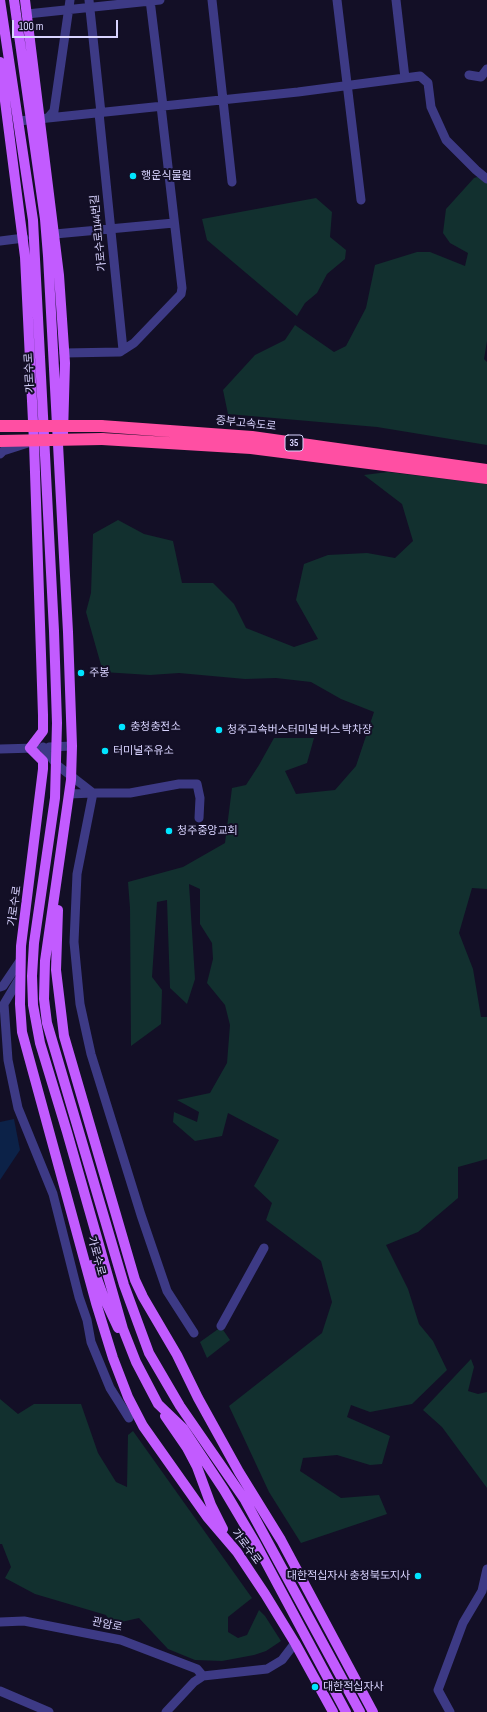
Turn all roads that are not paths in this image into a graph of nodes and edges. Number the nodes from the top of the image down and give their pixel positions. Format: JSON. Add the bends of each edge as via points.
{"nodes":[{"id":1,"x":0,"y":0,"type":"edge"},
{"id":2,"x":14,"y":0,"type":"edge"},
{"id":3,"x":25,"y":0,"type":"edge"},
{"id":4,"x":70,"y":0,"type":"edge"},
{"id":5,"x":160,"y":0,"type":"edge"},
{"id":6,"x":212,"y":0,"type":"edge"},
{"id":7,"x":337,"y":0,"type":"edge"},
{"id":8,"x":396,"y":0,"type":"edge"},
{"id":9,"x":150,"y":1,"type":"edge"},
{"id":10,"x":89,"y":4,"type":"edge"},
{"id":11,"x":68,"y":10,"type":"junction"},
{"id":12,"x":27,"y":14,"type":"junction"},
{"id":13,"x":0,"y":62,"type":"edge"},
{"id":14,"x":487,"y":69,"type":"edge"},
{"id":15,"x":469,"y":75,"type":"dead end"},
{"id":16,"x":405,"y":78,"type":"junction"},
{"id":17,"x":347,"y":85,"type":"junction"},
{"id":18,"x":223,"y":100,"type":"junction"},
{"id":19,"x":162,"y":106,"type":"junction"},
{"id":20,"x":100,"y":113,"type":"junction"},
{"id":21,"x":40,"y":119,"type":"junction"},
{"id":22,"x":19,"y":121,"type":"junction"},
{"id":23,"x":4,"y":123,"type":"edge"},
{"id":24,"x":487,"y":179,"type":"edge"},
{"id":25,"x":232,"y":182,"type":"dead end"},
{"id":26,"x":361,"y":200,"type":"dead end"},
{"id":27,"x":174,"y":223,"type":"junction"},
{"id":28,"x":111,"y":229,"type":"junction"},
{"id":29,"x":55,"y":234,"type":"junction"},
{"id":30,"x":24,"y":238,"type":"junction"},
{"id":31,"x":0,"y":241,"type":"edge"},
{"id":32,"x":123,"y":350,"type":"junction"},
{"id":33,"x":64,"y":353,"type":"junction"},
{"id":34,"x":0,"y":426,"type":"edge"},
{"id":35,"x":0,"y":441,"type":"edge"},
{"id":36,"x":34,"y":442,"type":"junction"},
{"id":37,"x":0,"y":454,"type":"edge"},
{"id":38,"x":487,"y":470,"type":"edge"},
{"id":39,"x":487,"y":478,"type":"edge"},
{"id":40,"x":60,"y":500,"type":"junction"},
{"id":41,"x":44,"y":731,"type":"junction"},
{"id":42,"x":72,"y":746,"type":"junction"},
{"id":43,"x":57,"y":747,"type":"junction"},
{"id":44,"x":30,"y":748,"type":"junction"},
{"id":45,"x":44,"y":748,"type":"junction"},
{"id":46,"x":0,"y":749,"type":"edge"},
{"id":47,"x":43,"y":762,"type":"junction"},
{"id":48,"x":57,"y":765,"type":"junction"},
{"id":49,"x":71,"y":777,"type":"junction"},
{"id":50,"x":94,"y":793,"type":"junction"},
{"id":51,"x":69,"y":794,"type":"junction"},
{"id":52,"x":200,"y":818,"type":"dead end"},
{"id":53,"x":61,"y":848,"type":"junction"},
{"id":54,"x":20,"y":961,"type":"junction"},
{"id":55,"x":19,"y":979,"type":"junction"},
{"id":56,"x":0,"y":986,"type":"edge"},
{"id":57,"x":70,"y":1206,"type":"junction"},
{"id":58,"x":264,"y":1248,"type":"dead end"},
{"id":59,"x":221,"y":1326,"type":"dead end"},
{"id":60,"x":194,"y":1332,"type":"dead end"},
{"id":61,"x":136,"y":1362,"type":"junction"},
{"id":62,"x":158,"y":1404,"type":"junction"},
{"id":63,"x":129,"y":1418,"type":"dead end"},
{"id":64,"x":237,"y":1552,"type":"junction"},
{"id":65,"x":487,"y":1569,"type":"edge"},
{"id":66,"x":0,"y":1622,"type":"edge"},
{"id":67,"x":295,"y":1643,"type":"junction"},
{"id":68,"x":203,"y":1676,"type":"junction"},
{"id":69,"x":0,"y":1691,"type":"edge"},
{"id":70,"x":49,"y":1712,"type":"edge"},
{"id":71,"x":166,"y":1712,"type":"edge"},
{"id":72,"x":333,"y":1712,"type":"edge"},
{"id":73,"x":346,"y":1712,"type":"edge"},
{"id":74,"x":360,"y":1712,"type":"edge"},
{"id":75,"x":374,"y":1712,"type":"edge"},
{"id":76,"x":450,"y":1712,"type":"edge"}],
"edges":[{"from":1,"to":22,"type":"main road","name":"가로수로"},
{"from":2,"to":21,"type":"main road","name":"가로수로"},
{"from":3,"to":12,"type":"main road"},
{"from":4,"to":11,"type":"street"},
{"from":5,"to":9,"type":"street"},
{"from":6,"to":18,"type":"street"},
{"from":7,"to":17,"type":"street"},
{"from":8,"to":16,"type":"street"},
{"from":9,"to":10,"type":"street"},
{"from":9,"to":19,"type":"street"},
{"from":10,"to":11,"type":"street"},
{"from":10,"to":20,"type":"street","name":"가로수로1144번길"},
{"from":11,"to":12,"type":"street"},
{"from":11,"to":21,"type":"street","via":[[54,111]]},
{"from":12,"to":21,"type":"main road"},
{"from":13,"to":23,"type":"main road","name":"가로수로"},
{"from":14,"to":15,"type":"street","via":[[481,77]]},
{"from":16,"to":17,"type":"street"},
{"from":16,"to":24,"type":"street","via":[[420,76],[428,83],[431,107],[446,140]]},
{"from":17,"to":18,"type":"street"},
{"from":17,"to":26,"type":"street"},
{"from":18,"to":19,"type":"street"},
{"from":18,"to":25,"type":"street"},
{"from":19,"to":20,"type":"street"},
{"from":19,"to":27,"type":"street"},
{"from":20,"to":21,"type":"street"},
{"from":20,"to":28,"type":"street","name":"가로수로1144번길"},
{"from":21,"to":22,"type":"street"},
{"from":21,"to":29,"type":"main road"},
{"from":21,"to":40,"type":"main road","name":"가로수로"},
{"from":22,"to":43,"type":"main road","name":"가로수로","via":[[33,220],[36,265],[54,631]]},
{"from":23,"to":30,"type":"main road","name":"가로수로"},
{"from":27,"to":28,"type":"street"},
{"from":27,"to":32,"type":"street","via":[[181,294],[134,343]]},
{"from":28,"to":29,"type":"street"},
{"from":28,"to":32,"type":"street","name":"가로수로1144번길"},
{"from":29,"to":33,"type":"main road"},
{"from":30,"to":31,"type":"street"},
{"from":30,"to":36,"type":"main road","name":"가로수로"},
{"from":32,"to":33,"type":"street"},
{"from":33,"to":40,"type":"main road"},
{"from":34,"to":38,"type":"highway","name":"중부고속도로","number":"35","bridge":true,"via":[[101,426],[252,437]]},
{"from":35,"to":39,"type":"highway","name":"중부고속도로","number":"35","bridge":true,"via":[[102,439],[251,448]]},
{"from":36,"to":37,"type":"street"},
{"from":36,"to":41,"type":"main road","name":"가로수로"},
{"from":40,"to":42,"type":"main road","name":"가로수로"},
{"from":41,"to":44,"type":"main road"},
{"from":41,"to":45,"type":"street","name":"가로수로"},
{"from":42,"to":43,"type":"street"},
{"from":42,"to":49,"type":"main road","name":"가로수로"},
{"from":43,"to":45,"type":"street"},
{"from":43,"to":48,"type":"main road","name":"가로수로"},
{"from":44,"to":45,"type":"street"},
{"from":44,"to":46,"type":"street"},
{"from":44,"to":47,"type":"main road"},
{"from":45,"to":47,"type":"street","name":"가로수로"},
{"from":45,"to":48,"type":"street"},
{"from":47,"to":54,"type":"main road","name":"가로수로"},
{"from":48,"to":49,"type":"street"},
{"from":48,"to":61,"type":"main road","name":"가로수로","via":[[55,798],[34,943],[33,1004],[40,1043],[123,1329]]},
{"from":49,"to":50,"type":"street"},
{"from":49,"to":51,"type":"main road","name":"가로수로"},
{"from":50,"to":51,"type":"street"},
{"from":50,"to":52,"type":"street","via":[[130,793],[179,784],[197,784]]},
{"from":50,"to":60,"type":"street","via":[[76,888],[74,942],[80,1004],[91,1054],[161,1273],[173,1302]]},
{"from":51,"to":53,"type":"main road","name":"가로수로"},
{"from":53,"to":74,"type":"main road","name":"가로수로","via":[[44,967],[47,1023],[138,1326],[149,1353],[180,1406],[245,1500]]},
{"from":53,"to":75,"type":"main road","name":"가로수로","via":[[56,970],[64,1036],[135,1280]]},
{"from":54,"to":55,"type":"main road","name":"가로수로"},
{"from":54,"to":56,"type":"street","via":[[3,986]]},
{"from":55,"to":57,"type":"main road","name":"가로수로","via":[[22,1032]]},
{"from":55,"to":63,"type":"street","via":[[4,1004],[8,1060],[18,1108],[53,1194],[91,1342],[107,1383]]},
{"from":57,"to":61,"type":"main road","via":[[81,1229],[104,1298]]},
{"from":57,"to":64,"type":"main road","name":"가로수로","via":[[100,1317],[128,1397],[143,1426],[208,1518]]},
{"from":58,"to":59,"type":"street"},
{"from":61,"to":62,"type":"main road","name":"가로수로"},
{"from":62,"to":64,"type":"main road","via":[[197,1467],[211,1505]]},
{"from":62,"to":73,"type":"main road","name":"가로수로","via":[[183,1428],[224,1490],[256,1544]]},
{"from":64,"to":67,"type":"main road","name":"가로수로"},
{"from":65,"to":76,"type":"street","via":[[482,1591],[464,1623],[438,1690]]},
{"from":66,"to":68,"type":"street","name":"관암로","via":[[24,1622],[121,1640],[197,1669]]},
{"from":67,"to":68,"type":"street","via":[[282,1660],[267,1669]]},
{"from":67,"to":72,"type":"main road","name":"가로수로"},
{"from":68,"to":71,"type":"street"},
{"from":69,"to":70,"type":"street"}]}
